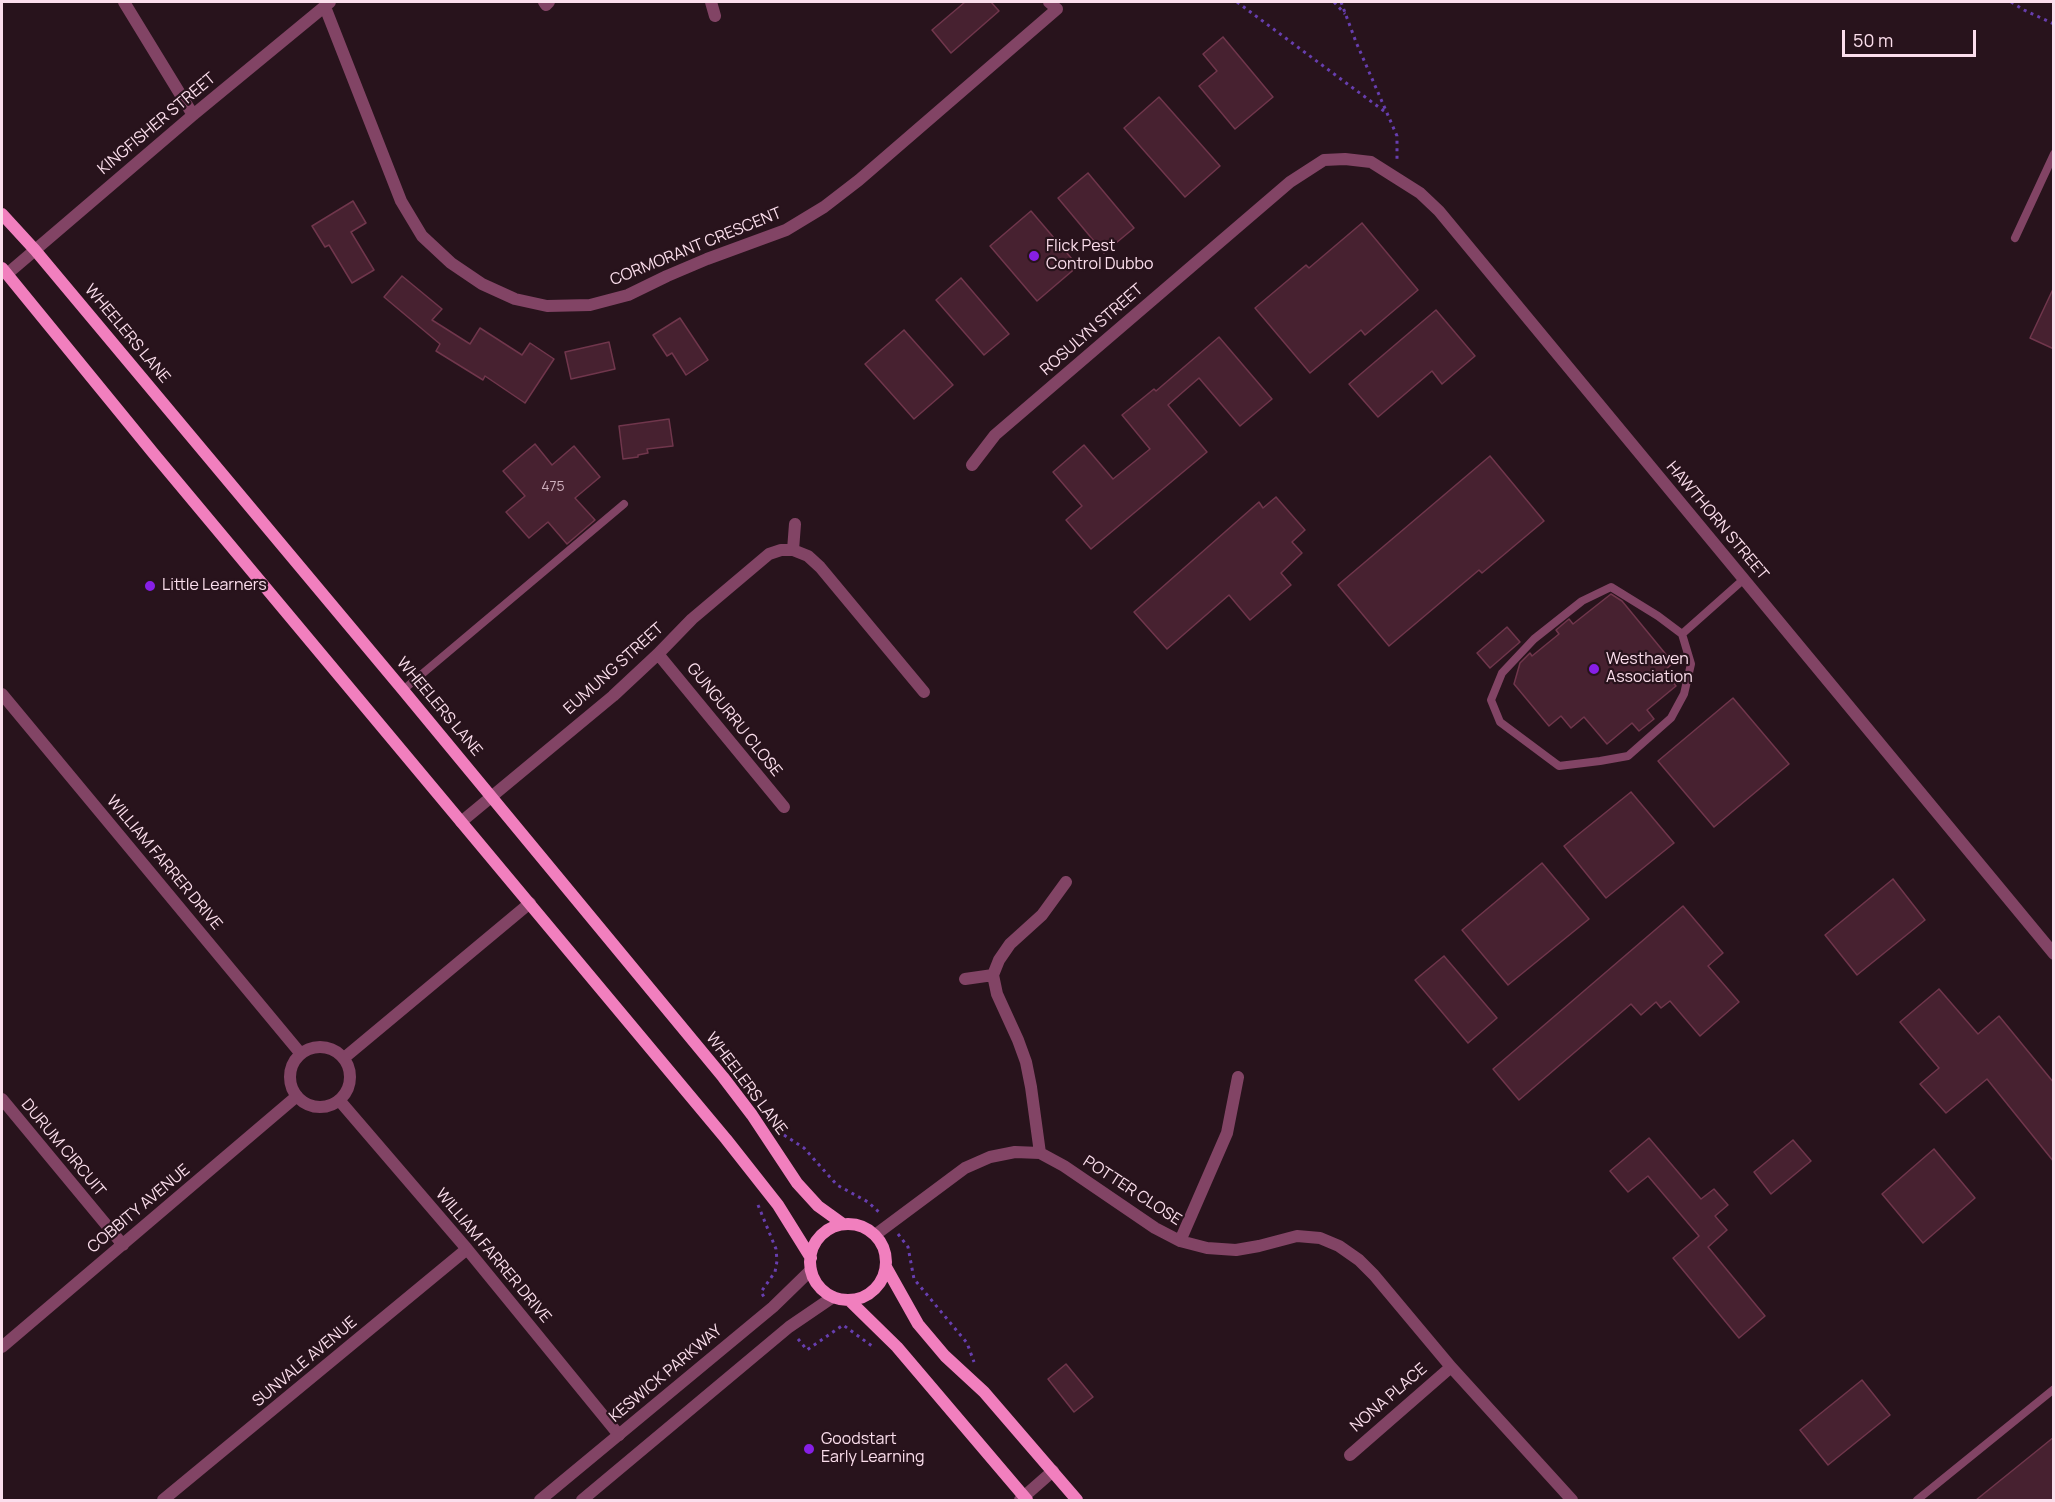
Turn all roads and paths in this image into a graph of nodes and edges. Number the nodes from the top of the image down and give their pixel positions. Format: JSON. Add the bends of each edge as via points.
{"nodes":[{"id":1,"x":124,"y":2,"type":"edge"},
{"id":2,"x":544,"y":2,"type":"edge"},
{"id":3,"x":549,"y":2,"type":"edge"},
{"id":4,"x":711,"y":2,"type":"edge"},
{"id":5,"x":1049,"y":2,"type":"edge"},
{"id":6,"x":1237,"y":2,"type":"edge"},
{"id":7,"x":1334,"y":2,"type":"edge"},
{"id":8,"x":1341,"y":2,"type":"edge"},
{"id":9,"x":2011,"y":2,"type":"edge"},
{"id":10,"x":328,"y":4,"type":"edge"},
{"id":11,"x":715,"y":15,"type":"dead end"},
{"id":12,"x":1346,"y":15,"type":"junction"},
{"id":13,"x":2054,"y":24,"type":"edge"},
{"id":14,"x":1388,"y":114,"type":"junction"},
{"id":15,"x":193,"y":115,"type":"junction"},
{"id":16,"x":2054,"y":154,"type":"edge"},
{"id":17,"x":1324,"y":160,"type":"joint"},
{"id":18,"x":1396,"y":177,"type":"junction"},
{"id":19,"x":2,"y":214,"type":"edge"},
{"id":20,"x":2015,"y":238,"type":"dead end"},
{"id":21,"x":35,"y":250,"type":"junction"},
{"id":22,"x":4,"y":271,"type":"edge"},
{"id":23,"x":972,"y":465,"type":"dead end"},
{"id":24,"x":624,"y":504,"type":"dead end"},
{"id":25,"x":795,"y":524,"type":"dead end"},
{"id":26,"x":793,"y":550,"type":"junction"},
{"id":27,"x":1744,"y":579,"type":"junction"},
{"id":28,"x":1682,"y":634,"type":"junction"},
{"id":29,"x":658,"y":654,"type":"junction"},
{"id":30,"x":403,"y":690,"type":"junction"},
{"id":31,"x":924,"y":692,"type":"dead end"},
{"id":32,"x":2,"y":694,"type":"edge"},
{"id":33,"x":492,"y":797,"type":"junction"},
{"id":34,"x":784,"y":807,"type":"dead end"},
{"id":35,"x":461,"y":822,"type":"junction"},
{"id":36,"x":1066,"y":882,"type":"dead end"},
{"id":37,"x":530,"y":903,"type":"junction"},
{"id":38,"x":2054,"y":954,"type":"edge"},
{"id":39,"x":993,"y":975,"type":"junction"},
{"id":40,"x":965,"y":979,"type":"dead end"},
{"id":41,"x":301,"y":1054,"type":"junction"},
{"id":42,"x":344,"y":1058,"type":"junction"},
{"id":43,"x":1238,"y":1077,"type":"dead end"},
{"id":44,"x":297,"y":1096,"type":"junction"},
{"id":45,"x":2,"y":1099,"type":"edge"},
{"id":46,"x":339,"y":1100,"type":"junction"},
{"id":47,"x":1040,"y":1153,"type":"junction"},
{"id":48,"x":843,"y":1224,"type":"junction"},
{"id":49,"x":875,"y":1235,"type":"junction"},
{"id":50,"x":1180,"y":1241,"type":"junction"},
{"id":51,"x":123,"y":1245,"type":"junction"},
{"id":52,"x":467,"y":1249,"type":"junction"},
{"id":53,"x":811,"y":1264,"type":"junction"},
{"id":54,"x":886,"y":1267,"type":"junction"},
{"id":55,"x":833,"y":1297,"type":"junction"},
{"id":56,"x":849,"y":1300,"type":"junction"},
{"id":57,"x":2,"y":1347,"type":"edge"},
{"id":58,"x":1450,"y":1367,"type":"junction"},
{"id":59,"x":2054,"y":1389,"type":"edge"},
{"id":60,"x":619,"y":1435,"type":"junction"},
{"id":61,"x":1350,"y":1455,"type":"dead end"},
{"id":62,"x":1053,"y":1472,"type":"junction"},
{"id":63,"x":1023,"y":1499,"type":"edge"},
{"id":64,"x":164,"y":1500,"type":"edge"},
{"id":65,"x":540,"y":1500,"type":"edge"},
{"id":66,"x":582,"y":1500,"type":"edge"},
{"id":67,"x":1077,"y":1500,"type":"edge"},
{"id":68,"x":1572,"y":1500,"type":"edge"},
{"id":69,"x":1917,"y":1500,"type":"edge"}],
"edges":[{"from":1,"to":15,"type":"street"},
{"from":2,"to":3,"type":"street"},
{"from":4,"to":11,"type":"street"},
{"from":5,"to":10,"type":"street","name":"CORMORANT CRESCENT","via":[[1057,9],[824,207],[786,230],[707,259],[628,295],[590,305],[558,306],[514,299],[482,284],[451,263],[423,236],[401,201]]},
{"from":6,"to":14,"type":"path"},
{"from":7,"to":12,"type":"path"},
{"from":8,"to":12,"type":"path"},
{"from":9,"to":13,"type":"path"},
{"from":10,"to":15,"type":"street","name":"KINGFISHER STREET"},
{"from":12,"to":14,"type":"path"},
{"from":14,"to":18,"type":"path","via":[[1397,136]]},
{"from":15,"to":21,"type":"street","name":"KINGFISHER STREET"},
{"from":16,"to":20,"type":"lane"},
{"from":17,"to":18,"type":"street","name":"HAWTHORN STREET","via":[[1371,162]]},
{"from":17,"to":23,"type":"street","name":"ROSULYN STREET","via":[[1290,182],[995,435]]},
{"from":18,"to":27,"type":"street","name":"HAWTHORN STREET","via":[[1439,212]]},
{"from":19,"to":21,"type":"main road","name":"WHEELERS LANE"},
{"from":21,"to":22,"type":"street","name":"KINGFISHER STREET"},
{"from":21,"to":30,"type":"main road","name":"WHEELERS LANE"},
{"from":22,"to":35,"type":"main road"},
{"from":24,"to":30,"type":"lane"},
{"from":25,"to":26,"type":"street"},
{"from":26,"to":29,"type":"street","name":"EUMUNG STREET","via":[[769,554],[692,619]]},
{"from":26,"to":31,"type":"street","via":[[820,567]]},
{"from":27,"to":28,"type":"lane"},
{"from":27,"to":38,"type":"street","name":"HAWTHORN STREET"},
{"from":28,"to":28,"type":"lane","via":[[1611,587],[1582,601],[1534,639],[1502,673],[1491,700],[1500,722],[1559,766],[1628,756],[1671,718],[1684,694],[1691,664]]},
{"from":29,"to":33,"type":"street","name":"EUMUNG STREET"},
{"from":29,"to":34,"type":"street","name":"GUNGURRU CLOSE"},
{"from":30,"to":33,"type":"main road","name":"WHEELERS LANE"},
{"from":32,"to":41,"type":"street","name":"WILLIAM FARRER DRIVE"},
{"from":33,"to":35,"type":"street","name":"EUMUNG STREET"},
{"from":33,"to":48,"type":"main road","name":"WHEELERS LANE","via":[[723,1077],[796,1183]]},
{"from":35,"to":37,"type":"main road"},
{"from":36,"to":39,"type":"street","via":[[1042,915],[1010,944]]},
{"from":37,"to":42,"type":"street"},
{"from":37,"to":53,"type":"main road","via":[[759,1180],[788,1220]]},
{"from":39,"to":40,"type":"street"},
{"from":39,"to":47,"type":"street","via":[[1026,1062]]},
{"from":41,"to":42,"type":"street","via":[[318,1047],[337,1051]]},
{"from":41,"to":44,"type":"street","via":[[291,1070],[292,1088]]},
{"from":42,"to":46,"type":"street","via":[[349,1066],[350,1085]]},
{"from":43,"to":50,"type":"street","via":[[1227,1133]]},
{"from":44,"to":46,"type":"street","via":[[313,1106],[331,1105]]},
{"from":44,"to":51,"type":"street","name":"COBBITY AVENUE"},
{"from":45,"to":51,"type":"street","name":"DURUM CIRCUIT"},
{"from":46,"to":52,"type":"street","name":"WILLIAM FARRER DRIVE"},
{"from":47,"to":49,"type":"street","name":"POTTER CLOSE","via":[[990,1156],[965,1168]]},
{"from":47,"to":50,"type":"street","name":"POTTER CLOSE"},
{"from":48,"to":49,"type":"main road","via":[[855,1224]]},
{"from":48,"to":53,"type":"main road","via":[[821,1235],[814,1246]]},
{"from":49,"to":54,"type":"main road","via":[[882,1244]]},
{"from":50,"to":58,"type":"street","name":"POTTER CLOSE","via":[[1236,1250],[1297,1236],[1320,1238],[1339,1246],[1374,1275]]},
{"from":51,"to":57,"type":"street","name":"COBBITY AVENUE"},
{"from":52,"to":60,"type":"street","name":"WILLIAM FARRER DRIVE"},
{"from":52,"to":64,"type":"street","name":"SUNVALE AVENUE"},
{"from":53,"to":55,"type":"main road","via":[[815,1281]]},
{"from":53,"to":60,"type":"street","name":"KESWICK PARKWAY","via":[[772,1307]]},
{"from":54,"to":56,"type":"main road","via":[[878,1287]]},
{"from":54,"to":62,"type":"main road","via":[[918,1324]]},
{"from":55,"to":56,"type":"main road"},
{"from":55,"to":66,"type":"street","via":[[789,1328]]},
{"from":56,"to":63,"type":"main road","via":[[897,1347]]},
{"from":58,"to":61,"type":"street","name":"NONA PLACE"},
{"from":58,"to":68,"type":"street","name":"POTTER CLOSE"},
{"from":59,"to":69,"type":"lane"},
{"from":60,"to":65,"type":"street","name":"KESWICK PARKWAY"},
{"from":62,"to":63,"type":"street"},
{"from":62,"to":67,"type":"main road"}]}
